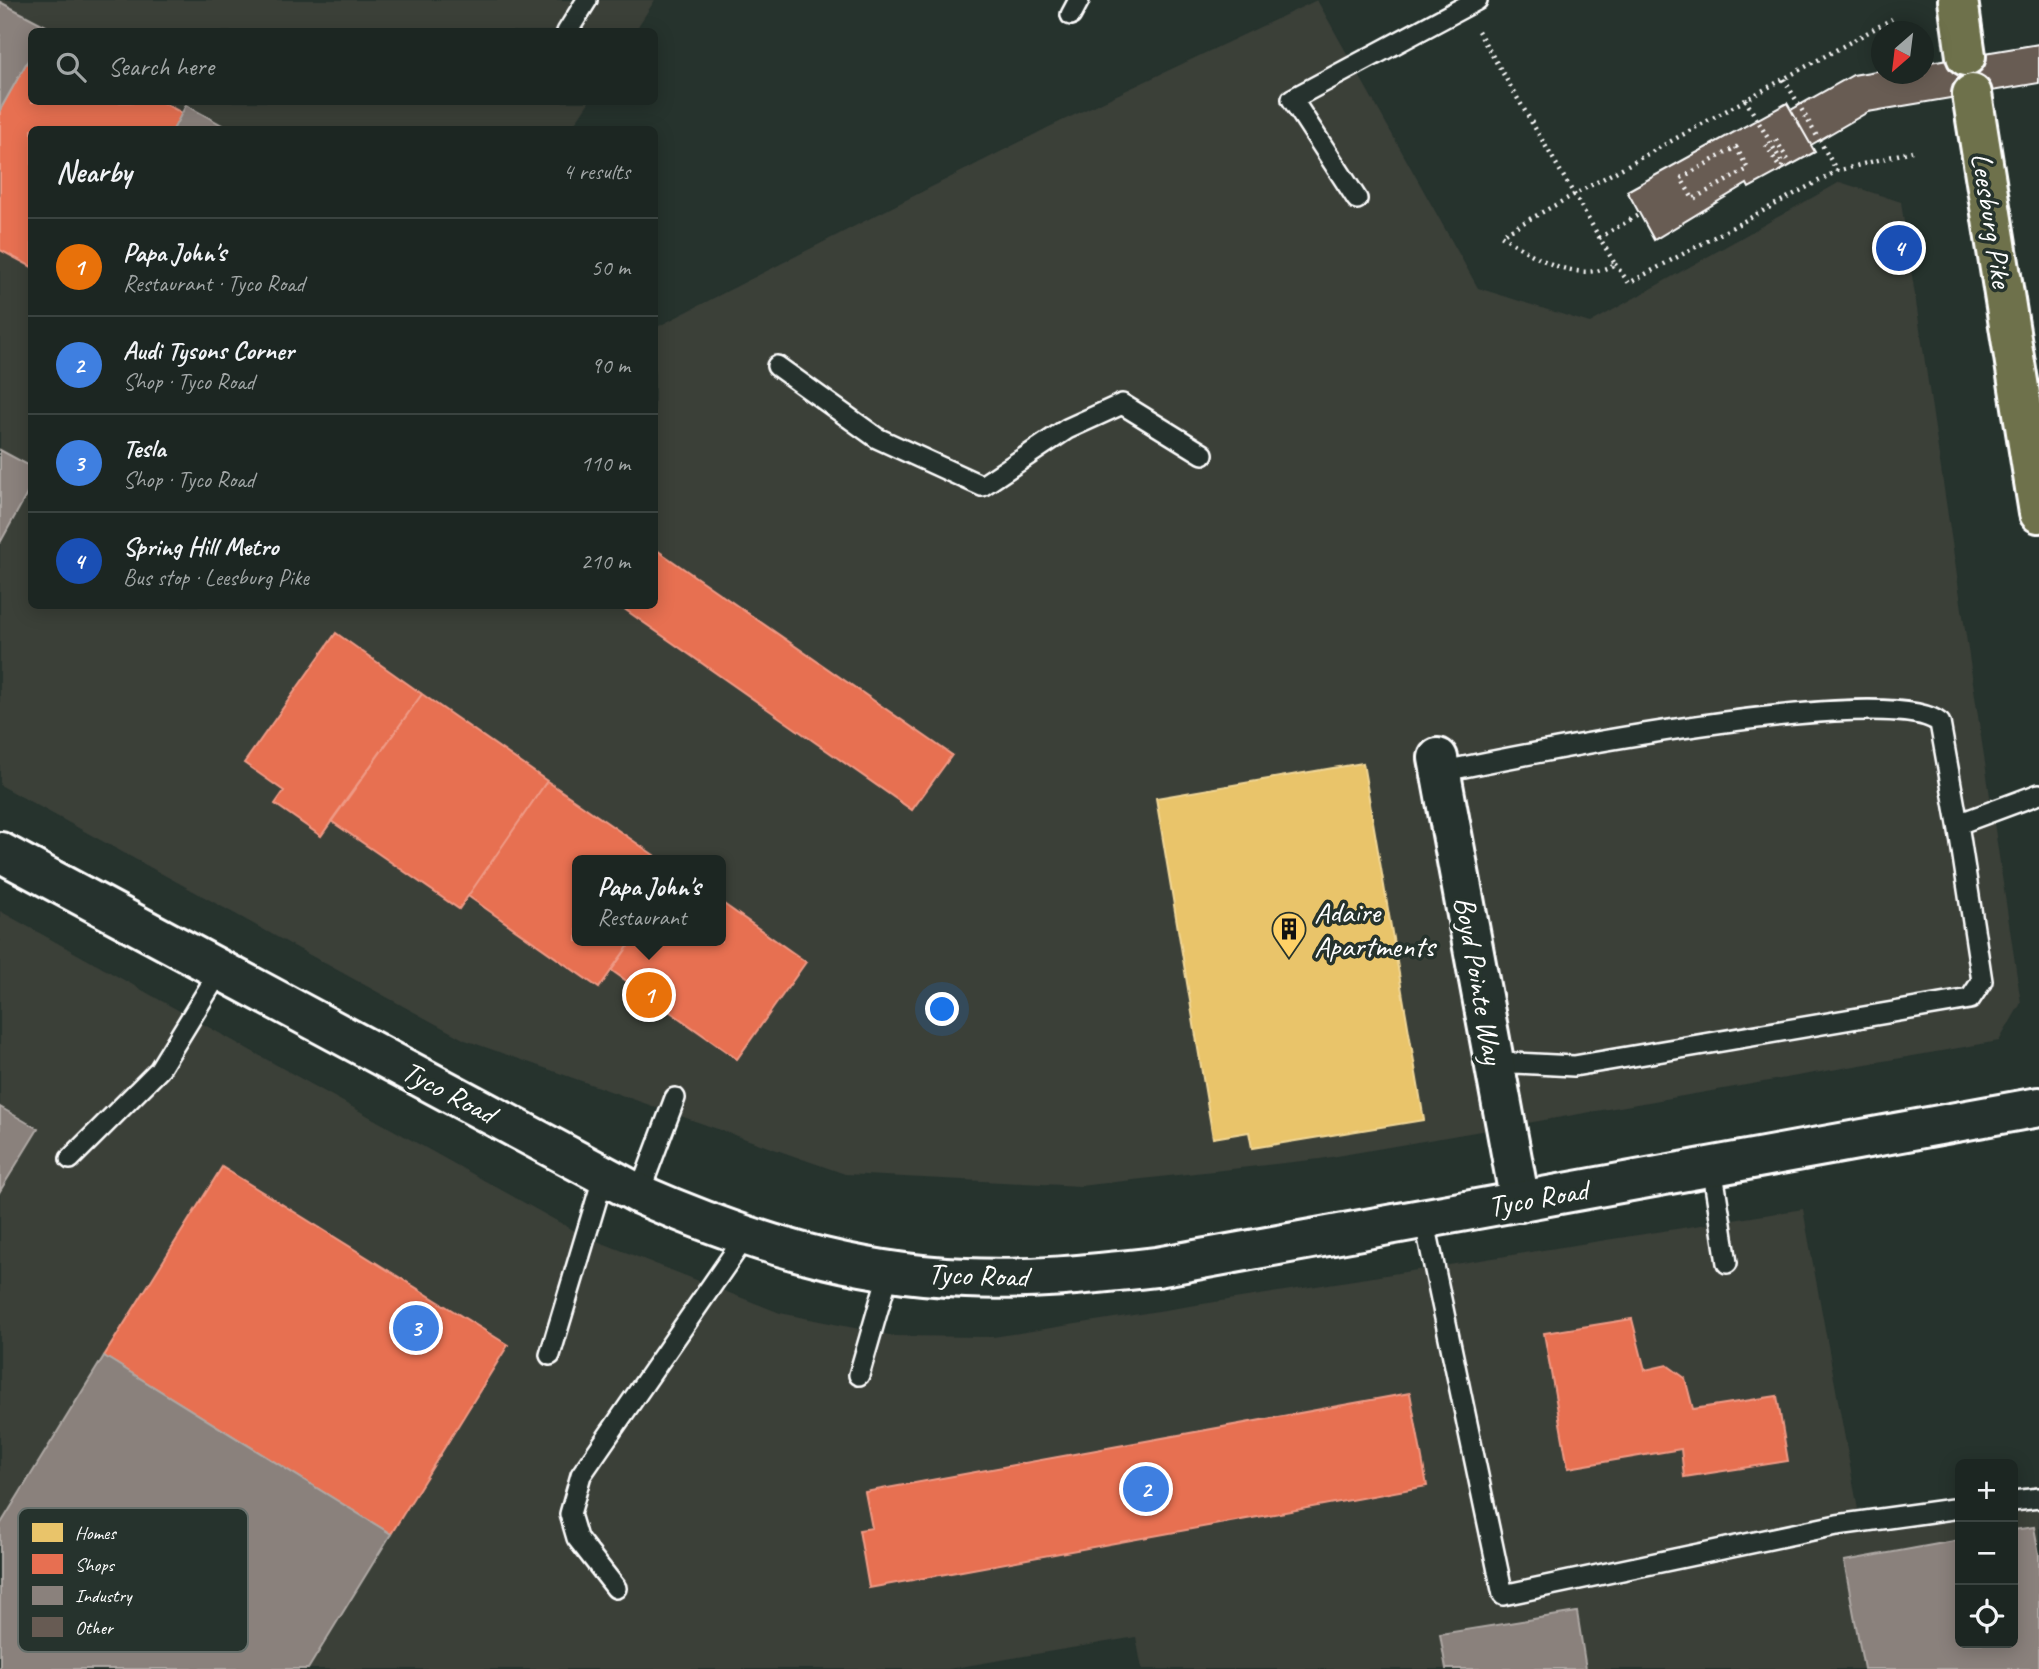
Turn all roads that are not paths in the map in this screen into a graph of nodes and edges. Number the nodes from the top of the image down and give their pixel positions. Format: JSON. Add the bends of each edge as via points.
{"nodes":[{"id":1,"x":587,"y":0,"type":"edge"},
{"id":2,"x":1958,"y":0,"type":"edge"},
{"id":3,"x":1470,"y":3,"type":"edge"},
{"id":4,"x":570,"y":28,"type":"edge"},
{"id":5,"x":1966,"y":56,"type":"dead end"},
{"id":6,"x":1972,"y":94,"type":"dead end"},
{"id":7,"x":1357,"y":199,"type":"dead end"},
{"id":8,"x":776,"y":366,"type":"dead end"},
{"id":9,"x":1203,"y":454,"type":"dead end"},
{"id":10,"x":2039,"y":513,"type":"edge"},
{"id":11,"x":1439,"y":765,"type":"joint"},
{"id":12,"x":2039,"y":794,"type":"edge"},
{"id":13,"x":1958,"y":824,"type":"junction"},
{"id":14,"x":0,"y":852,"type":"edge"},
{"id":15,"x":221,"y":969,"type":"junction"},
{"id":16,"x":1494,"y":1062,"type":"junction"},
{"id":17,"x":675,"y":1098,"type":"dead end"},
{"id":18,"x":2039,"y":1107,"type":"edge"},
{"id":19,"x":70,"y":1159,"type":"dead end"},
{"id":20,"x":1712,"y":1166,"type":"junction"},
{"id":21,"x":604,"y":1175,"type":"junction"},
{"id":22,"x":639,"y":1194,"type":"junction"},
{"id":23,"x":1520,"y":1202,"type":"junction"},
{"id":24,"x":1424,"y":1218,"type":"junction"},
{"id":25,"x":746,"y":1237,"type":"junction"},
{"id":26,"x":1727,"y":1263,"type":"dead end"},
{"id":27,"x":889,"y":1271,"type":"junction"},
{"id":28,"x":550,"y":1355,"type":"dead end"},
{"id":29,"x":859,"y":1375,"type":"dead end"},
{"id":30,"x":2039,"y":1497,"type":"edge"},
{"id":31,"x":2018,"y":1500,"type":"edge"},
{"id":32,"x":1955,"y":1509,"type":"edge"},
{"id":33,"x":616,"y":1588,"type":"dead end"}],
"edges":[{"from":1,"to":4,"type":"lane"},
{"from":2,"to":5,"type":"highway"},
{"from":3,"to":7,"type":"lane","via":[[1292,99]]},
{"from":6,"to":10,"type":"highway","name":"Leesburg Pike"},
{"from":8,"to":9,"type":"lane","via":[[877,438],[982,486],[1067,429],[1122,404]]},
{"from":11,"to":13,"type":"lane","via":[[1795,713],[1907,710],[1932,715],[1940,723]]},
{"from":11,"to":16,"type":"street","name":"Boyd Pointe Way"},
{"from":12,"to":13,"type":"lane"},
{"from":13,"to":16,"type":"lane","via":[[1982,981],[1970,999],[1574,1066]]},
{"from":14,"to":15,"type":"street","name":"Tyco Road"},
{"from":15,"to":19,"type":"lane","via":[[159,1070]]},
{"from":15,"to":21,"type":"street","name":"Tyco Road"},
{"from":16,"to":23,"type":"street","name":"Boyd Pointe Way"},
{"from":17,"to":22,"type":"lane"},
{"from":18,"to":20,"type":"street","name":"Tyco Road"},
{"from":20,"to":23,"type":"street","name":"Tyco Road"},
{"from":20,"to":26,"type":"lane"},
{"from":21,"to":22,"type":"street","name":"Tyco Road"},
{"from":21,"to":28,"type":"lane"},
{"from":22,"to":25,"type":"street","name":"Tyco Road"},
{"from":23,"to":24,"type":"street","name":"Tyco Road"},
{"from":24,"to":27,"type":"street","name":"Tyco Road","via":[[1157,1266],[1061,1278],[966,1278]]},
{"from":24,"to":32,"type":"lane","via":[[1503,1595],[1837,1525]]},
{"from":25,"to":27,"type":"street","name":"Tyco Road"},
{"from":25,"to":33,"type":"lane","via":[[581,1475],[570,1514],[577,1538]]},
{"from":27,"to":29,"type":"lane"},
{"from":30,"to":31,"type":"lane"}]}
